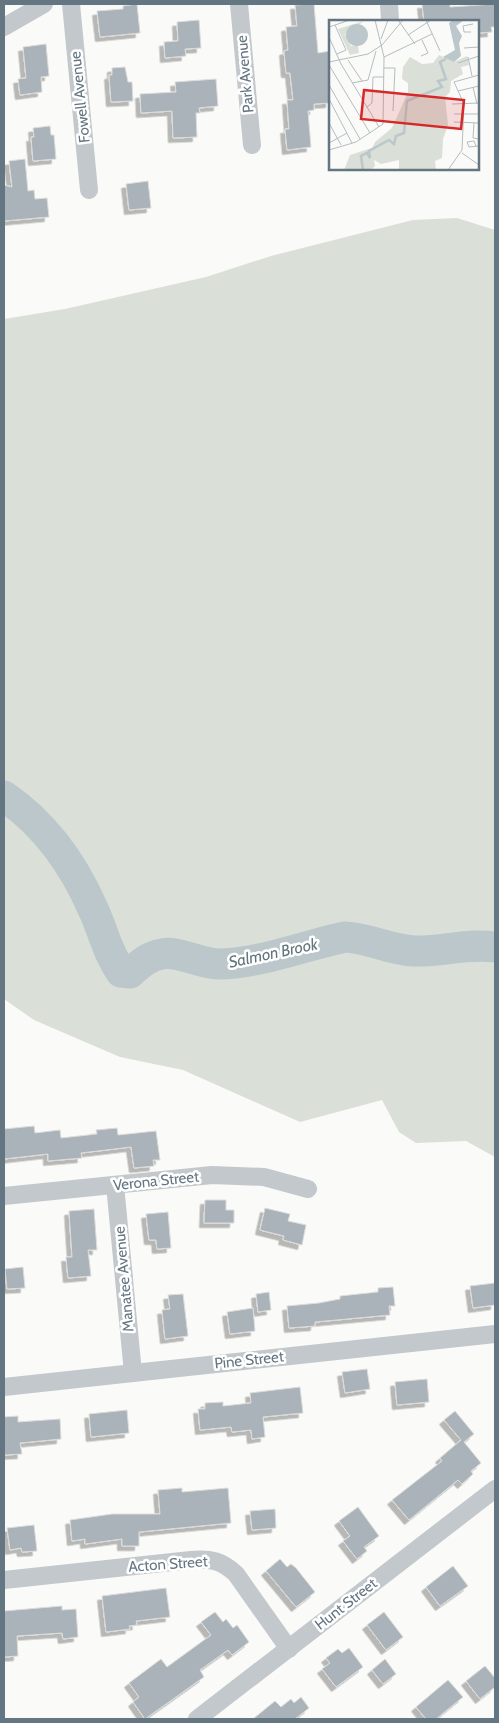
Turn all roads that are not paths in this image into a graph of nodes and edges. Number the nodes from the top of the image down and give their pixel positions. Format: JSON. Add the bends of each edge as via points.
{"nodes":[{"id":1,"x":44,"y":4,"type":"edge"},
{"id":2,"x":71,"y":4,"type":"edge"},
{"id":3,"x":239,"y":4,"type":"edge"},
{"id":4,"x":389,"y":4,"type":"edge"},
{"id":5,"x":390,"y":20,"type":"edge"},
{"id":6,"x":4,"y":27,"type":"edge"},
{"id":7,"x":252,"y":145,"type":"dead end"},
{"id":8,"x":89,"y":190,"type":"dead end"},
{"id":9,"x":115,"y":1185,"type":"junction"},
{"id":10,"x":308,"y":1189,"type":"dead end"},
{"id":11,"x":4,"y":1196,"type":"edge"},
{"id":12,"x":495,"y":1334,"type":"edge"},
{"id":13,"x":133,"y":1373,"type":"junction"},
{"id":14,"x":4,"y":1387,"type":"edge"},
{"id":15,"x":495,"y":1489,"type":"edge"},
{"id":16,"x":4,"y":1580,"type":"edge"},
{"id":17,"x":289,"y":1649,"type":"junction"},
{"id":18,"x":197,"y":1719,"type":"edge"}],
"edges":[{"from":1,"to":6,"type":"street"},
{"from":2,"to":8,"type":"street","name":"Fowell Avenue"},
{"from":3,"to":7,"type":"street","name":"Park Avenue"},
{"from":4,"to":5,"type":"street"},
{"from":9,"to":10,"type":"street","name":"Verona Street","via":[[238,1175],[264,1177]]},
{"from":9,"to":11,"type":"street","name":"Verona Street"},
{"from":9,"to":13,"type":"street","name":"Manatee Avenue"},
{"from":12,"to":13,"type":"street","name":"Pine Street"},
{"from":13,"to":14,"type":"street","name":"Pine Street"},
{"from":15,"to":17,"type":"street","name":"Hunt Street"},
{"from":16,"to":17,"type":"street","name":"Acton Street","via":[[216,1560],[236,1574]]},
{"from":17,"to":18,"type":"street","name":"Hunt Street"}]}
